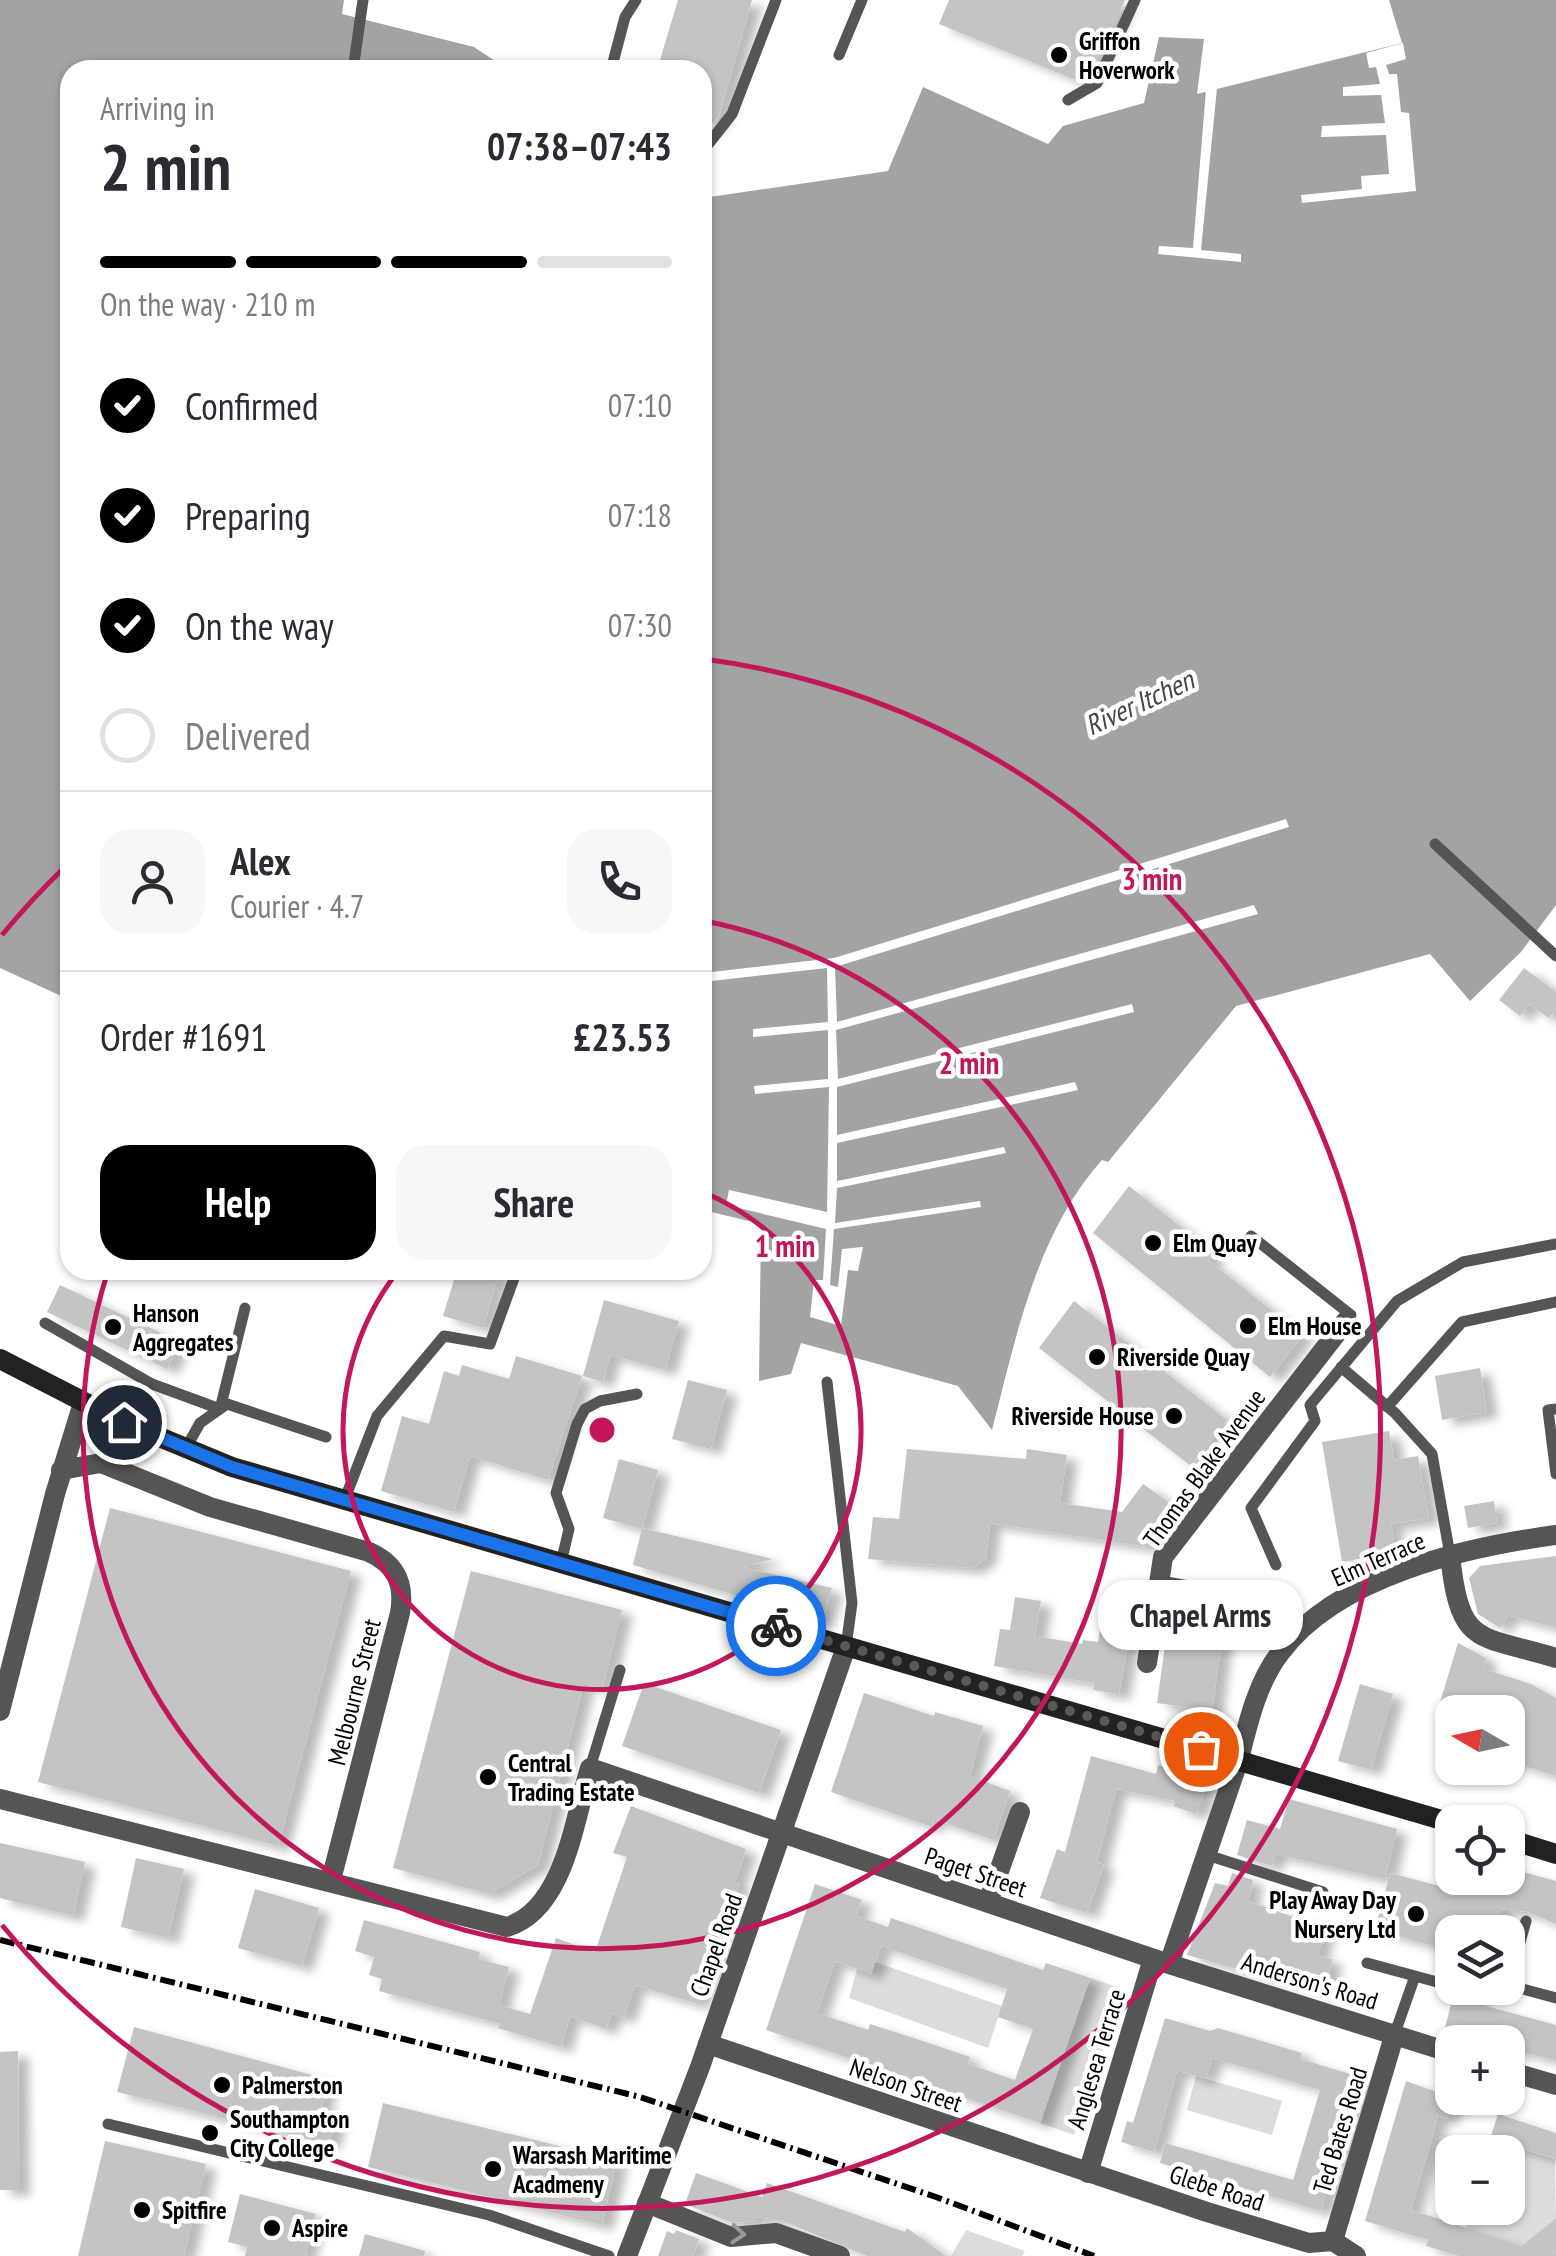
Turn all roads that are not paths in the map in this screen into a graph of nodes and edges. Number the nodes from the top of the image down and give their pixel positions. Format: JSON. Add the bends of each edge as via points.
{"nodes":[{"id":1,"x":363,"y":0,"type":"edge"},
{"id":2,"x":636,"y":0,"type":"edge"},
{"id":3,"x":776,"y":0,"type":"edge"},
{"id":4,"x":862,"y":0,"type":"edge"},
{"id":5,"x":1135,"y":0,"type":"edge"},
{"id":6,"x":839,"y":55,"type":"dead end"},
{"id":7,"x":354,"y":60,"type":"edge"},
{"id":8,"x":613,"y":60,"type":"edge"},
{"id":9,"x":1068,"y":100,"type":"dead end"},
{"id":10,"x":712,"y":139,"type":"edge"},
{"id":11,"x":1435,"y":844,"type":"dead end"},
{"id":12,"x":1556,"y":956,"type":"edge"},
{"id":13,"x":1556,"y":1244,"type":"edge"},
{"id":14,"x":1241,"y":1249,"type":"dead end"},
{"id":15,"x":513,"y":1280,"type":"edge"},
{"id":16,"x":1556,"y":1302,"type":"edge"},
{"id":17,"x":245,"y":1308,"type":"dead end"},
{"id":18,"x":1346,"y":1322,"type":"joint"},
{"id":19,"x":45,"y":1323,"type":"dead end"},
{"id":20,"x":0,"y":1359,"type":"edge"},
{"id":21,"x":1341,"y":1367,"type":"junction"},
{"id":22,"x":827,"y":1382,"type":"dead end"},
{"id":23,"x":637,"y":1394,"type":"dead end"},
{"id":24,"x":83,"y":1403,"type":"junction"},
{"id":25,"x":1387,"y":1406,"type":"junction"},
{"id":26,"x":220,"y":1409,"type":"junction"},
{"id":27,"x":1556,"y":1410,"type":"edge"},
{"id":28,"x":326,"y":1437,"type":"dead end"},
{"id":29,"x":186,"y":1448,"type":"junction"},
{"id":30,"x":62,"y":1470,"type":"junction"},
{"id":31,"x":1556,"y":1474,"type":"edge"},
{"id":32,"x":344,"y":1501,"type":"junction"},
{"id":33,"x":1556,"y":1535,"type":"edge"},
{"id":34,"x":1450,"y":1555,"type":"junction"},
{"id":35,"x":561,"y":1562,"type":"junction"},
{"id":36,"x":1276,"y":1565,"type":"dead end"},
{"id":37,"x":1159,"y":1585,"type":"junction"},
{"id":38,"x":1292,"y":1639,"type":"junction"},
{"id":39,"x":846,"y":1647,"type":"junction"},
{"id":40,"x":1556,"y":1658,"type":"edge"},
{"id":41,"x":1147,"y":1662,"type":"dead end"},
{"id":42,"x":620,"y":1670,"type":"dead end"},
{"id":43,"x":0,"y":1711,"type":"edge"},
{"id":44,"x":1239,"y":1760,"type":"junction"},
{"id":45,"x":590,"y":1768,"type":"junction"},
{"id":46,"x":0,"y":1799,"type":"edge"},
{"id":47,"x":1020,"y":1812,"type":"dead end"},
{"id":48,"x":1435,"y":1818,"type":"edge"},
{"id":49,"x":782,"y":1833,"type":"junction"},
{"id":50,"x":1525,"y":1844,"type":"edge"},
{"id":51,"x":1556,"y":1854,"type":"edge"},
{"id":52,"x":1207,"y":1855,"type":"junction"},
{"id":53,"x":331,"y":1880,"type":"junction"},
{"id":54,"x":1323,"y":1892,"type":"dead end"},
{"id":55,"x":988,"y":1902,"type":"junction"},
{"id":56,"x":1526,"y":1921,"type":"dead end"},
{"id":57,"x":1525,"y":1925,"type":"edge"},
{"id":58,"x":1161,"y":1961,"type":"junction"},
{"id":59,"x":1367,"y":1964,"type":"dead end"},
{"id":60,"x":1415,"y":1976,"type":"junction"},
{"id":61,"x":1435,"y":1981,"type":"edge"},
{"id":62,"x":1525,"y":1990,"type":"edge"},
{"id":63,"x":1556,"y":1998,"type":"edge"},
{"id":64,"x":1396,"y":2033,"type":"junction"},
{"id":65,"x":708,"y":2044,"type":"junction"},
{"id":66,"x":1435,"y":2047,"type":"edge"},
{"id":67,"x":1525,"y":2076,"type":"edge"},
{"id":68,"x":1556,"y":2085,"type":"edge"},
{"id":69,"x":108,"y":2124,"type":"dead end"},
{"id":70,"x":1088,"y":2173,"type":"junction"},
{"id":71,"x":647,"y":2203,"type":"junction"},
{"id":72,"x":1333,"y":2241,"type":"junction"},
{"id":73,"x":610,"y":2256,"type":"edge"},
{"id":74,"x":627,"y":2256,"type":"edge"},
{"id":75,"x":840,"y":2256,"type":"edge"},
{"id":76,"x":1356,"y":2256,"type":"edge"}],
"edges":[{"from":1,"to":7,"type":"lane"},
{"from":2,"to":8,"type":"lane"},
{"from":3,"to":10,"type":"lane","via":[[732,114]]},
{"from":4,"to":6,"type":"lane"},
{"from":5,"to":9,"type":"lane","via":[[1097,84]]},
{"from":11,"to":12,"type":"lane"},
{"from":13,"to":21,"type":"lane","via":[[1463,1262],[1397,1301]]},
{"from":14,"to":18,"type":"lane","via":[[1251,1236],[1351,1315]]},
{"from":15,"to":32,"type":"lane","via":[[490,1344],[444,1336],[409,1372],[377,1416]]},
{"from":16,"to":25,"type":"lane","via":[[1462,1322]]},
{"from":17,"to":26,"type":"lane"},
{"from":18,"to":37,"type":"street","name":"Thomas Blake Avenue","via":[[1163,1557]]},
{"from":19,"to":26,"type":"lane","via":[[152,1384]]},
{"from":20,"to":24,"type":"main road"},
{"from":21,"to":25,"type":"lane"},
{"from":21,"to":36,"type":"lane","via":[[1310,1405],[1315,1421],[1251,1508]]},
{"from":22,"to":39,"type":"lane","via":[[852,1603]]},
{"from":23,"to":35,"type":"lane","via":[[600,1401],[577,1424],[556,1493],[569,1529]]},
{"from":24,"to":29,"type":"main road"},
{"from":24,"to":30,"type":"street"},
{"from":25,"to":34,"type":"lane","via":[[1432,1454]]},
{"from":26,"to":28,"type":"lane","via":[[227,1404]]},
{"from":26,"to":29,"type":"lane","via":[[200,1422]]},
{"from":27,"to":31,"type":"lane","via":[[1548,1410]]},
{"from":29,"to":32,"type":"main road"},
{"from":30,"to":43,"type":"street"},
{"from":30,"to":53,"type":"street","name":"Melbourne Street","via":[[101,1464],[210,1507],[369,1552],[392,1567],[403,1595],[400,1613]]},
{"from":32,"to":35,"type":"main road"},
{"from":33,"to":34,"type":"street","name":"Elm Terrace"},
{"from":34,"to":38,"type":"street","name":"Elm Terrace","via":[[1342,1600]]},
{"from":34,"to":40,"type":"street","via":[[1464,1622],[1490,1642]]},
{"from":35,"to":39,"type":"main road"},
{"from":37,"to":38,"type":"street","via":[[1241,1600]]},
{"from":37,"to":41,"type":"street","name":"Thomas Blake Avenue"},
{"from":38,"to":44,"type":"street","name":"Elm Terrace","via":[[1254,1705]]},
{"from":39,"to":44,"type":"main road"},
{"from":39,"to":49,"type":"street","name":"Chapel Road"},
{"from":42,"to":45,"type":"lane"},
{"from":44,"to":48,"type":"main road"},
{"from":44,"to":52,"type":"street","name":"Anglesea Terrace"},
{"from":45,"to":49,"type":"street","name":"Paget Street"},
{"from":45,"to":53,"type":"street","via":[[560,1866],[526,1921],[489,1925]]},
{"from":46,"to":53,"type":"street"},
{"from":47,"to":55,"type":"street"},
{"from":49,"to":55,"type":"street","name":"Paget Street"},
{"from":49,"to":65,"type":"street","name":"Chapel Road"},
{"from":50,"to":51,"type":"main road"},
{"from":52,"to":54,"type":"lane"},
{"from":52,"to":58,"type":"street","name":"Anglesea Terrace"},
{"from":55,"to":58,"type":"street","name":"Paget Street"},
{"from":56,"to":57,"type":"lane"},
{"from":58,"to":64,"type":"street","name":"Anderson's Road"},
{"from":58,"to":70,"type":"street","name":"Anglesea Terrace"},
{"from":59,"to":60,"type":"lane"},
{"from":60,"to":61,"type":"lane"},
{"from":60,"to":64,"type":"lane"},
{"from":62,"to":63,"type":"lane"},
{"from":64,"to":66,"type":"street","name":"Anderson's Road"},
{"from":64,"to":72,"type":"street","name":"Ted Bates Road"},
{"from":65,"to":70,"type":"street","name":"Nelson Street"},
{"from":65,"to":71,"type":"street","name":"Chapel Road"},
{"from":67,"to":68,"type":"street"},
{"from":69,"to":73,"type":"lane","via":[[489,2216]]},
{"from":70,"to":72,"type":"street","name":"Glebe Road","via":[[1308,2243]]},
{"from":71,"to":74,"type":"street","name":"Chapel Road"},
{"from":71,"to":75,"type":"street","one_way":true,"via":[[732,2236],[776,2233]]},
{"from":72,"to":76,"type":"street"}]}
